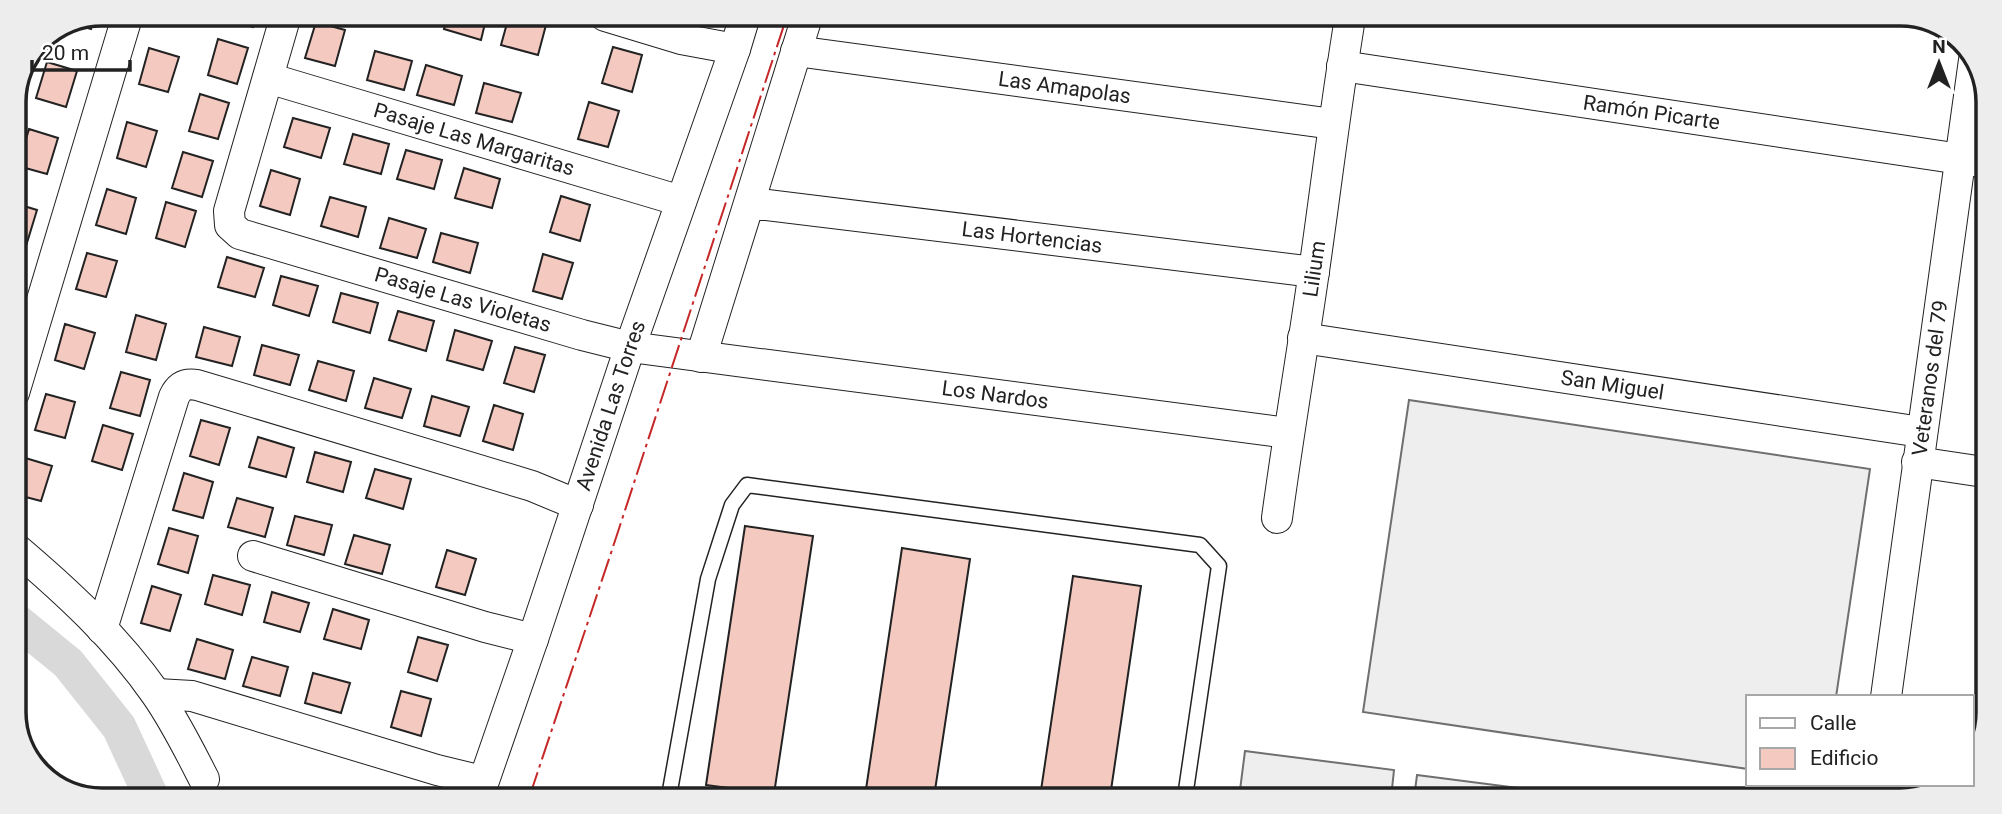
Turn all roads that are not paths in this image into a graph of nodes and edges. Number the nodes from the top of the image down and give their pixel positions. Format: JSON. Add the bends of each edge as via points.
{"nodes":[{"id":1,"x":124,"y":26,"type":"edge"},
{"id":2,"x":283,"y":26,"type":"edge"},
{"id":3,"x":640,"y":26,"type":"edge"},
{"id":4,"x":742,"y":26,"type":"edge"},
{"id":5,"x":804,"y":26,"type":"edge"},
{"id":6,"x":1349,"y":26,"type":"edge"},
{"id":7,"x":735,"y":50,"type":"junction"},
{"id":8,"x":796,"y":51,"type":"junction"},
{"id":9,"x":1342,"y":66,"type":"junction"},
{"id":10,"x":268,"y":78,"type":"junction"},
{"id":11,"x":1974,"y":88,"type":"edge"},
{"id":12,"x":1333,"y":124,"type":"junction"},
{"id":13,"x":1974,"y":161,"type":"edge"},
{"id":14,"x":681,"y":201,"type":"junction"},
{"id":15,"x":749,"y":205,"type":"junction"},
{"id":16,"x":1314,"y":272,"type":"junction"},
{"id":17,"x":1303,"y":338,"type":"junction"},
{"id":18,"x":630,"y":347,"type":"junction"},
{"id":19,"x":26,"y":353,"type":"edge"},
{"id":20,"x":701,"y":357,"type":"junction"},
{"id":21,"x":1922,"y":432,"type":"junction"},
{"id":22,"x":1288,"y":433,"type":"junction"},
{"id":23,"x":1917,"y":462,"type":"junction"},
{"id":24,"x":1976,"y":471,"type":"edge"},
{"id":25,"x":578,"y":505,"type":"junction"},
{"id":26,"x":1277,"y":518,"type":"dead end"},
{"id":27,"x":253,"y":556,"type":"dead end"},
{"id":28,"x":26,"y":557,"type":"edge"},
{"id":29,"x":102,"y":629,"type":"junction"},
{"id":30,"x":533,"y":639,"type":"junction"},
{"id":31,"x":156,"y":694,"type":"junction"},
{"id":32,"x":1886,"y":695,"type":"edge"},
{"id":33,"x":204,"y":779,"type":"dead end"},
{"id":34,"x":481,"y":788,"type":"edge"},
{"id":35,"x":670,"y":788,"type":"edge"},
{"id":36,"x":1186,"y":788,"type":"edge"}],
"edges":[{"from":1,"to":19,"type":"street"},
{"from":2,"to":10,"type":"street"},
{"from":3,"to":7,"type":"street"},
{"from":4,"to":7,"type":"street","name":"Avenida Las Torres"},
{"from":5,"to":8,"type":"street"},
{"from":6,"to":9,"type":"street","name":"Lilium"},
{"from":7,"to":14,"type":"street","name":"Avenida Las Torres"},
{"from":8,"to":12,"type":"street","name":"Las Amapolas"},
{"from":8,"to":15,"type":"street"},
{"from":9,"to":12,"type":"street","name":"Lilium"},
{"from":9,"to":13,"type":"street","name":"Ramón Picarte"},
{"from":10,"to":14,"type":"street","name":"Pasaje Las Margaritas"},
{"from":10,"to":18,"type":"street","name":"Pasaje Las Violetas","via":[[229,211],[230,225],[240,233]]},
{"from":11,"to":13,"type":"street","name":"Veteranos del 79"},
{"from":12,"to":16,"type":"street","name":"Lilium"},
{"from":13,"to":21,"type":"street","name":"Veteranos del 79"},
{"from":14,"to":18,"type":"street","name":"Avenida Las Torres"},
{"from":15,"to":16,"type":"street","name":"Las Hortencias"},
{"from":15,"to":20,"type":"street"},
{"from":16,"to":17,"type":"street","name":"Lilium"},
{"from":17,"to":21,"type":"street","name":"San Miguel"},
{"from":17,"to":22,"type":"street","name":"Lilium"},
{"from":18,"to":20,"type":"street","name":"Pasaje Las Violetas"},
{"from":18,"to":25,"type":"street","name":"Avenida Las Torres"},
{"from":20,"to":22,"type":"street","name":"Los Nardos"},
{"from":21,"to":23,"type":"street","name":"Veteranos del 79"},
{"from":22,"to":26,"type":"street","name":"Lilium"},
{"from":23,"to":24,"type":"street"},
{"from":23,"to":32,"type":"street","name":"Veteranos del 79"},
{"from":25,"to":29,"type":"street","via":[[532,486],[190,384],[177,390],[174,397]]},
{"from":25,"to":30,"type":"street","name":"Avenida Las Torres"},
{"from":27,"to":30,"type":"street"},
{"from":28,"to":29,"type":"street"},
{"from":29,"to":31,"type":"street"},
{"from":30,"to":34,"type":"street","name":"Avenida Las Torres"},
{"from":31,"to":33,"type":"street"},
{"from":31,"to":34,"type":"street","via":[[192,696]]},
{"from":35,"to":36,"type":"lane","via":[[708,579],[732,505],[747,485],[1200,545],[1219,566]]}]}
